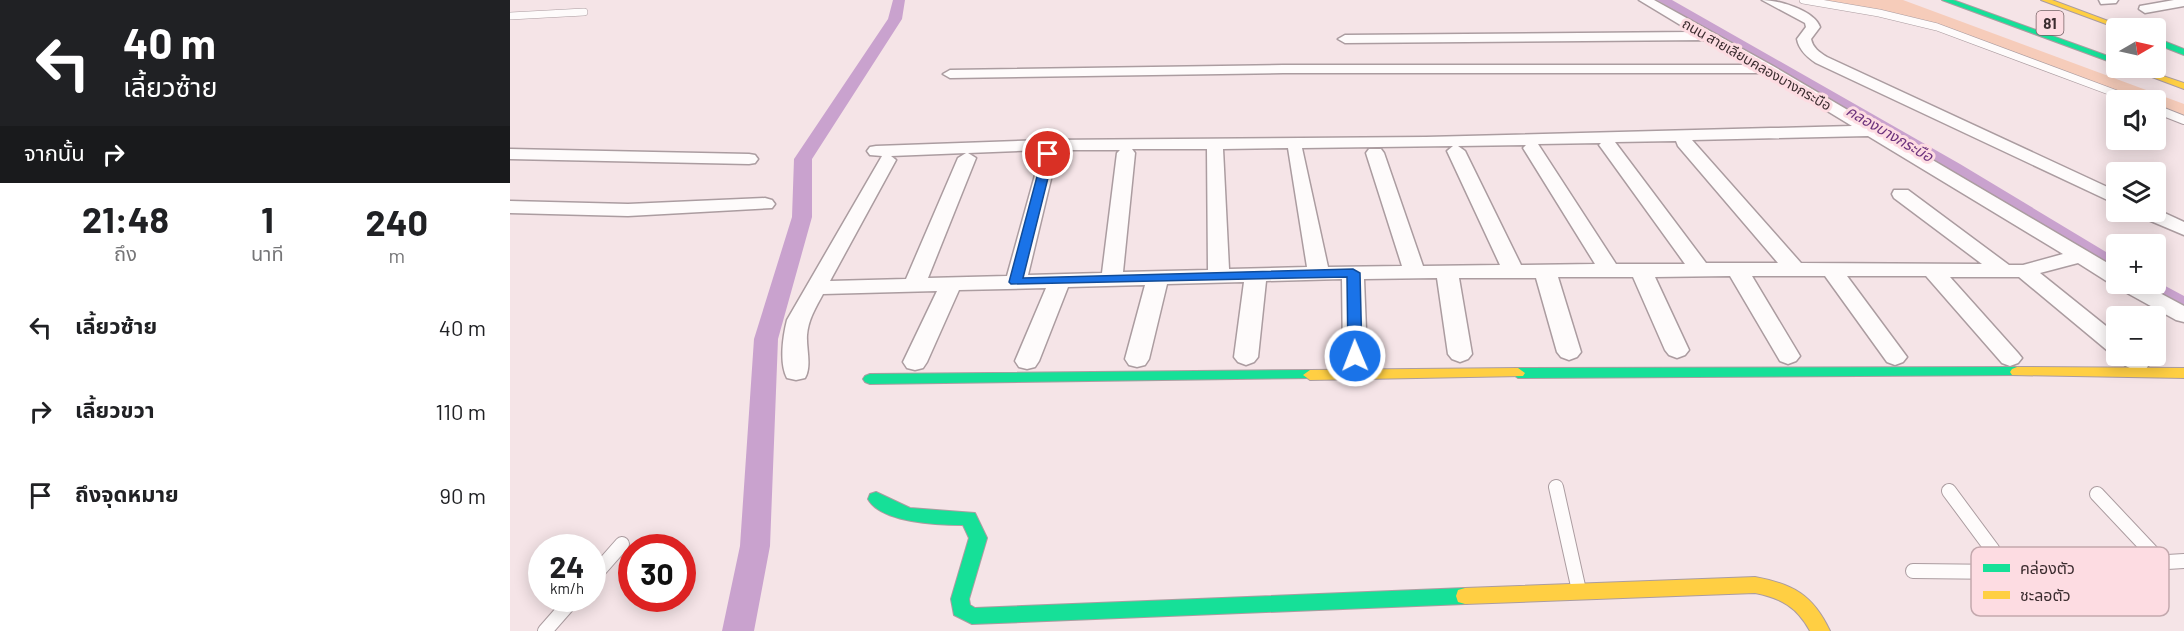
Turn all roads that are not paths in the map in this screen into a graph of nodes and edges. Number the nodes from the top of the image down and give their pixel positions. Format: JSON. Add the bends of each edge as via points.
{"nodes":[{"id":1,"x":1645,"y":0,"type":"edge"},
{"id":2,"x":1768,"y":0,"type":"edge"},
{"id":3,"x":1803,"y":0,"type":"edge"},
{"id":4,"x":1934,"y":0,"type":"edge"},
{"id":5,"x":1946,"y":0,"type":"edge"},
{"id":6,"x":1984,"y":0,"type":"edge"},
{"id":7,"x":2045,"y":0,"type":"edge"},
{"id":8,"x":2184,"y":3,"type":"edge"},
{"id":9,"x":2147,"y":5,"type":"edge"},
{"id":10,"x":584,"y":12,"type":"dead end"},
{"id":11,"x":510,"y":16,"type":"edge"},
{"id":12,"x":2003,"y":21,"type":"junction"},
{"id":13,"x":2106,"y":22,"type":"edge"},
{"id":14,"x":2083,"y":35,"type":"dead end"},
{"id":15,"x":1709,"y":36,"type":"junction"},
{"id":16,"x":1345,"y":39,"type":"dead end"},
{"id":17,"x":2166,"y":45,"type":"edge"},
{"id":18,"x":2184,"y":52,"type":"edge"},
{"id":19,"x":2106,"y":58,"type":"edge"},
{"id":20,"x":1768,"y":69,"type":"junction"},
{"id":21,"x":950,"y":74,"type":"dead end"},
{"id":22,"x":2161,"y":78,"type":"edge"},
{"id":23,"x":2184,"y":86,"type":"edge"},
{"id":24,"x":2106,"y":90,"type":"edge"},
{"id":25,"x":2166,"y":113,"type":"edge"},
{"id":26,"x":2184,"y":120,"type":"edge"},
{"id":27,"x":1871,"y":131,"type":"junction"},
{"id":28,"x":1684,"y":142,"type":"dead end"},
{"id":29,"x":1608,"y":145,"type":"dead end"},
{"id":30,"x":1532,"y":148,"type":"dead end"},
{"id":31,"x":1215,"y":150,"type":"dead end"},
{"id":32,"x":1295,"y":150,"type":"dead end"},
{"id":33,"x":1456,"y":151,"type":"dead end"},
{"id":34,"x":1126,"y":153,"type":"dead end"},
{"id":35,"x":1375,"y":153,"type":"dead end"},
{"id":36,"x":510,"y":154,"type":"edge"},
{"id":37,"x":1048,"y":154,"type":"dead end"},
{"id":38,"x":967,"y":158,"type":"dead end"},
{"id":39,"x":749,"y":159,"type":"dead end"},
{"id":40,"x":2106,"y":193,"type":"edge"},
{"id":41,"x":1901,"y":194,"type":"dead end"},
{"id":42,"x":765,"y":204,"type":"dead end"},
{"id":43,"x":510,"y":207,"type":"edge"},
{"id":44,"x":2166,"y":221,"type":"edge"},
{"id":45,"x":2184,"y":229,"type":"edge"},
{"id":46,"x":2079,"y":256,"type":"junction"},
{"id":47,"x":1737,"y":269,"type":"junction"},
{"id":48,"x":1795,"y":269,"type":"junction"},
{"id":49,"x":1832,"y":269,"type":"junction"},
{"id":50,"x":1609,"y":270,"type":"junction"},
{"id":51,"x":1641,"y":270,"type":"junction"},
{"id":52,"x":1700,"y":270,"type":"junction"},
{"id":53,"x":1512,"y":271,"type":"junction"},
{"id":54,"x":1545,"y":271,"type":"junction"},
{"id":55,"x":1934,"y":271,"type":"junction"},
{"id":56,"x":2014,"y":271,"type":"junction"},
{"id":57,"x":2106,"y":271,"type":"edge"},
{"id":58,"x":1415,"y":272,"type":"junction"},
{"id":59,"x":1447,"y":272,"type":"junction"},
{"id":60,"x":1318,"y":273,"type":"junction"},
{"id":61,"x":1353,"y":273,"type":"junction"},
{"id":62,"x":1219,"y":275,"type":"junction"},
{"id":63,"x":1256,"y":275,"type":"junction"},
{"id":64,"x":1158,"y":278,"type":"junction"},
{"id":65,"x":1112,"y":279,"type":"junction"},
{"id":66,"x":1060,"y":280,"type":"junction"},
{"id":67,"x":1016,"y":282,"type":"junction"},
{"id":68,"x":951,"y":284,"type":"junction"},
{"id":69,"x":914,"y":285,"type":"junction"},
{"id":70,"x":815,"y":288,"type":"junction"},
{"id":71,"x":2146,"y":294,"type":"edge"},
{"id":72,"x":2184,"y":315,"type":"edge"},
{"id":73,"x":2106,"y":339,"type":"edge"},
{"id":74,"x":1677,"y":351,"type":"dead end"},
{"id":75,"x":1569,"y":352,"type":"dead end"},
{"id":76,"x":1460,"y":354,"type":"dead end"},
{"id":77,"x":1355,"y":356,"type":"dead end"},
{"id":78,"x":1788,"y":356,"type":"dead end"},
{"id":79,"x":1246,"y":357,"type":"dead end"},
{"id":80,"x":1895,"y":357,"type":"dead end"},
{"id":81,"x":2010,"y":358,"type":"dead end"},
{"id":82,"x":1137,"y":359,"type":"dead end"},
{"id":83,"x":1027,"y":361,"type":"dead end"},
{"id":84,"x":915,"y":362,"type":"dead end"},
{"id":85,"x":796,"y":372,"type":"dead end"},
{"id":86,"x":2184,"y":373,"type":"edge"},
{"id":87,"x":870,"y":379,"type":"dead end"},
{"id":88,"x":1556,"y":487,"type":"dead end"},
{"id":89,"x":1949,"y":491,"type":"dead end"},
{"id":90,"x":2097,"y":494,"type":"dead end"},
{"id":91,"x":876,"y":499,"type":"dead end"},
{"id":92,"x":1991,"y":547,"type":"edge"},
{"id":93,"x":2147,"y":547,"type":"edge"},
{"id":94,"x":618,"y":549,"type":"edge"},
{"id":95,"x":2184,"y":561,"type":"edge"},
{"id":96,"x":606,"y":562,"type":"edge"},
{"id":97,"x":2169,"y":562,"type":"edge"},
{"id":98,"x":1913,"y":571,"type":"dead end"},
{"id":99,"x":1971,"y":572,"type":"edge"},
{"id":100,"x":1579,"y":592,"type":"junction"},
{"id":101,"x":562,"y":612,"type":"edge"},
{"id":102,"x":546,"y":631,"type":"edge"},
{"id":103,"x":1820,"y":631,"type":"edge"}],
"edges":[{"from":1,"to":15,"type":"street","name":"ถนน สายเลียบคลองบางกระบือ"},
{"from":2,"to":40,"type":"street","via":[[1811,21],[1813,27],[1804,44],[1825,62]]},
{"from":3,"to":24,"type":"lane","via":[[1937,27]]},
{"from":4,"to":12,"type":"lane"},
{"from":5,"to":12,"type":"main road","number":"81"},
{"from":6,"to":14,"type":"main road","number":"81"},
{"from":7,"to":13,"type":"main road","number":"81"},
{"from":8,"to":9,"type":"street"},
{"from":10,"to":11,"type":"lane"},
{"from":12,"to":19,"type":"main road","number":"81"},
{"from":15,"to":16,"type":"street"},
{"from":15,"to":20,"type":"street","name":"ถนน สายเลียบคลองบางกระบือ"},
{"from":17,"to":18,"type":"main road"},
{"from":20,"to":21,"type":"street"},
{"from":20,"to":27,"type":"street","name":"ถนน สายเลียบคลองบางกระบือ"},
{"from":22,"to":23,"type":"main road"},
{"from":25,"to":26,"type":"lane"},
{"from":27,"to":46,"type":"street","name":"ถนน สายเลียบคลองบางกระบือ"},
{"from":27,"to":70,"type":"street","via":[[1047,145],[881,155]]},
{"from":28,"to":48,"type":"street"},
{"from":29,"to":52,"type":"street"},
{"from":30,"to":50,"type":"street"},
{"from":31,"to":62,"type":"street"},
{"from":32,"to":60,"type":"street"},
{"from":33,"to":53,"type":"street"},
{"from":34,"to":65,"type":"street"},
{"from":35,"to":58,"type":"street"},
{"from":36,"to":39,"type":"street"},
{"from":37,"to":67,"type":"street"},
{"from":38,"to":69,"type":"street"},
{"from":41,"to":56,"type":"street"},
{"from":42,"to":43,"type":"street","via":[[628,210]]},
{"from":44,"to":45,"type":"street"},
{"from":46,"to":56,"type":"street"},
{"from":46,"to":57,"type":"street","name":"ถนน สายเลียบคลองบางกระบือ"},
{"from":47,"to":48,"type":"street"},
{"from":47,"to":52,"type":"street"},
{"from":47,"to":78,"type":"street"},
{"from":48,"to":49,"type":"street"},
{"from":49,"to":55,"type":"street"},
{"from":49,"to":80,"type":"street"},
{"from":50,"to":51,"type":"street"},
{"from":50,"to":54,"type":"street"},
{"from":51,"to":52,"type":"street"},
{"from":51,"to":74,"type":"street"},
{"from":53,"to":54,"type":"street"},
{"from":53,"to":59,"type":"street"},
{"from":54,"to":75,"type":"street"},
{"from":55,"to":56,"type":"street"},
{"from":55,"to":81,"type":"street"},
{"from":56,"to":73,"type":"street"},
{"from":58,"to":59,"type":"street"},
{"from":58,"to":61,"type":"street"},
{"from":59,"to":76,"type":"street"},
{"from":60,"to":61,"type":"street"},
{"from":60,"to":63,"type":"street"},
{"from":61,"to":77,"type":"street"},
{"from":62,"to":63,"type":"street"},
{"from":62,"to":64,"type":"street"},
{"from":63,"to":79,"type":"street"},
{"from":64,"to":65,"type":"street"},
{"from":64,"to":82,"type":"street"},
{"from":65,"to":66,"type":"street"},
{"from":66,"to":67,"type":"street"},
{"from":66,"to":83,"type":"street"},
{"from":67,"to":68,"type":"street"},
{"from":68,"to":69,"type":"street"},
{"from":68,"to":84,"type":"street"},
{"from":69,"to":70,"type":"street"},
{"from":70,"to":85,"type":"street","via":[[795,334]]},
{"from":71,"to":72,"type":"street"},
{"from":86,"to":87,"type":"main road","via":[[1805,371]]},
{"from":88,"to":100,"type":"lane"},
{"from":89,"to":92,"type":"lane"},
{"from":90,"to":93,"type":"lane"},
{"from":91,"to":100,"type":"main road","via":[[897,512],[920,518],[969,518],[978,538],[960,599],[961,609],[972,616]]},
{"from":94,"to":96,"type":"lane"},
{"from":95,"to":97,"type":"lane"},
{"from":98,"to":99,"type":"lane"},
{"from":100,"to":103,"type":"main road","via":[[1770,587],[1799,598]]},
{"from":101,"to":102,"type":"lane"}]}
